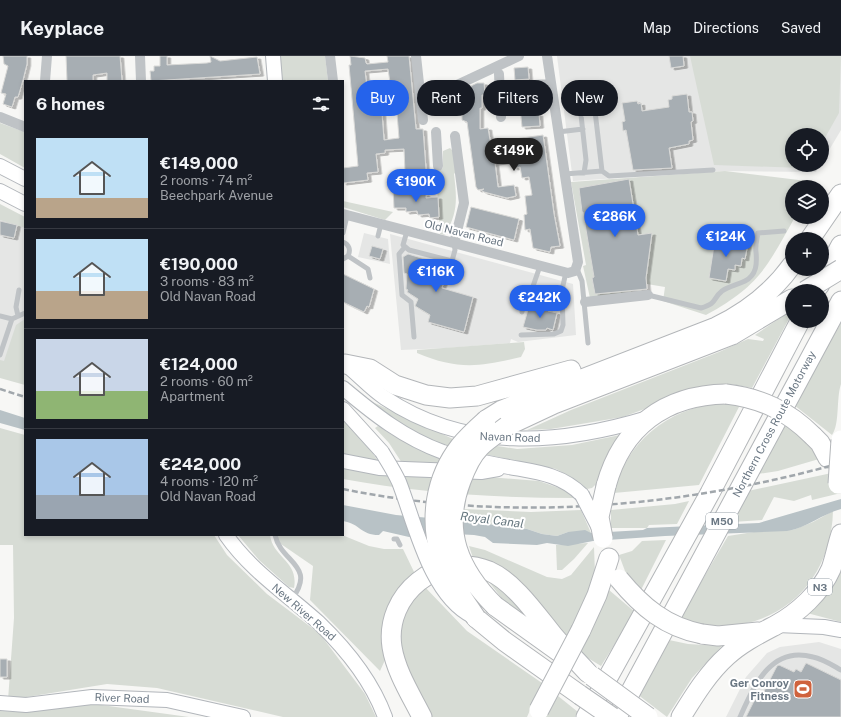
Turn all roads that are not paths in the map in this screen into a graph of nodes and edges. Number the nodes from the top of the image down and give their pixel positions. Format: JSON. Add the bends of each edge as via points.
{"nodes":[{"id":1,"x":47,"y":56,"type":"edge"},
{"id":2,"x":140,"y":56,"type":"edge"},
{"id":3,"x":273,"y":56,"type":"edge"},
{"id":4,"x":330,"y":56,"type":"edge"},
{"id":5,"x":416,"y":56,"type":"edge"},
{"id":6,"x":519,"y":56,"type":"edge"},
{"id":7,"x":547,"y":56,"type":"edge"},
{"id":8,"x":499,"y":74,"type":"dead end"},
{"id":9,"x":45,"y":80,"type":"edge"},
{"id":10,"x":141,"y":80,"type":"edge"},
{"id":11,"x":275,"y":80,"type":"edge"},
{"id":12,"x":333,"y":80,"type":"edge"},
{"id":13,"x":418,"y":80,"type":"edge"},
{"id":14,"x":468,"y":80,"type":"edge"},
{"id":15,"x":499,"y":80,"type":"edge"},
{"id":16,"x":550,"y":80,"type":"edge"},
{"id":17,"x":553,"y":98,"type":"edge"},
{"id":18,"x":423,"y":116,"type":"edge"},
{"id":19,"x":0,"y":117,"type":"edge"},
{"id":20,"x":424,"y":120,"type":"dead end"},
{"id":21,"x":24,"y":127,"type":"edge"},
{"id":22,"x":583,"y":129,"type":"junction"},
{"id":23,"x":436,"y":132,"type":"dead end"},
{"id":24,"x":558,"y":132,"type":"junction"},
{"id":25,"x":437,"y":146,"type":"junction"},
{"id":26,"x":0,"y":166,"type":"edge"},
{"id":27,"x":438,"y":166,"type":"dead end"},
{"id":28,"x":712,"y":170,"type":"dead end"},
{"id":29,"x":602,"y":171,"type":"junction"},
{"id":30,"x":584,"y":173,"type":"junction"},
{"id":31,"x":565,"y":174,"type":"junction"},
{"id":32,"x":24,"y":178,"type":"edge"},
{"id":33,"x":0,"y":191,"type":"edge"},
{"id":34,"x":841,"y":194,"type":"edge"},
{"id":35,"x":24,"y":203,"type":"edge"},
{"id":36,"x":345,"y":215,"type":"edge"},
{"id":37,"x":381,"y":224,"type":"junction"},
{"id":38,"x":407,"y":231,"type":"junction"},
{"id":39,"x":784,"y":231,"type":"dead end"},
{"id":40,"x":815,"y":232,"type":"edge"},
{"id":41,"x":378,"y":236,"type":"dead end"},
{"id":42,"x":344,"y":243,"type":"edge"},
{"id":43,"x":454,"y":244,"type":"junction"},
{"id":44,"x":841,"y":245,"type":"edge"},
{"id":45,"x":404,"y":248,"type":"junction"},
{"id":46,"x":348,"y":256,"type":"junction"},
{"id":47,"x":344,"y":258,"type":"edge"},
{"id":48,"x":540,"y":266,"type":"junction"},
{"id":49,"x":577,"y":269,"type":"junction"},
{"id":50,"x":841,"y":269,"type":"edge"},
{"id":51,"x":566,"y":272,"type":"junction"},
{"id":52,"x":785,"y":273,"type":"edge"},
{"id":53,"x":370,"y":278,"type":"dead end"},
{"id":54,"x":816,"y":284,"type":"edge"},
{"id":55,"x":820,"y":284,"type":"edge"},
{"id":56,"x":19,"y":290,"type":"dead end"},
{"id":57,"x":531,"y":292,"type":"dead end"},
{"id":58,"x":648,"y":295,"type":"joint"},
{"id":59,"x":841,"y":301,"type":"edge"},
{"id":60,"x":586,"y":302,"type":"junction"},
{"id":61,"x":785,"y":304,"type":"edge"},
{"id":62,"x":563,"y":307,"type":"junction"},
{"id":63,"x":522,"y":312,"type":"dead end"},
{"id":64,"x":24,"y":314,"type":"edge"},
{"id":65,"x":0,"y":316,"type":"edge"},
{"id":66,"x":18,"y":316,"type":"junction"},
{"id":67,"x":12,"y":319,"type":"junction"},
{"id":68,"x":796,"y":328,"type":"edge"},
{"id":69,"x":521,"y":335,"type":"dead end"},
{"id":70,"x":414,"y":337,"type":"dead end"},
{"id":71,"x":588,"y":343,"type":"dead end"},
{"id":72,"x":654,"y":350,"type":"junction"},
{"id":73,"x":0,"y":355,"type":"edge"},
{"id":74,"x":344,"y":363,"type":"edge"},
{"id":75,"x":344,"y":389,"type":"edge"},
{"id":76,"x":344,"y":410,"type":"edge"},
{"id":77,"x":648,"y":417,"type":"junction"},
{"id":78,"x":841,"y":440,"type":"edge"},
{"id":79,"x":344,"y":461,"type":"edge"},
{"id":80,"x":510,"y":467,"type":"junction"},
{"id":81,"x":840,"y":490,"type":"edge"},
{"id":82,"x":841,"y":534,"type":"edge"},
{"id":83,"x":227,"y":536,"type":"edge"},
{"id":84,"x":275,"y":536,"type":"edge"},
{"id":85,"x":394,"y":539,"type":"dead end"},
{"id":86,"x":400,"y":545,"type":"dead end"},
{"id":87,"x":607,"y":549,"type":"junction"},
{"id":88,"x":291,"y":600,"type":"junction"},
{"id":89,"x":483,"y":624,"type":"junction"},
{"id":90,"x":770,"y":628,"type":"junction"},
{"id":91,"x":841,"y":630,"type":"edge"},
{"id":92,"x":841,"y":670,"type":"edge"},
{"id":93,"x":590,"y":674,"type":"junction"},
{"id":94,"x":0,"y":703,"type":"edge"},
{"id":95,"x":686,"y":709,"type":"edge"},
{"id":96,"x":537,"y":713,"type":"edge"},
{"id":97,"x":243,"y":717,"type":"edge"},
{"id":98,"x":385,"y":717,"type":"edge"},
{"id":99,"x":422,"y":717,"type":"edge"},
{"id":100,"x":586,"y":717,"type":"edge"},
{"id":101,"x":612,"y":717,"type":"edge"},
{"id":102,"x":617,"y":717,"type":"edge"},
{"id":103,"x":648,"y":717,"type":"edge"},
{"id":104,"x":740,"y":717,"type":"edge"}],
"edges":[{"from":1,"to":9,"type":"street"},
{"from":2,"to":10,"type":"street"},
{"from":3,"to":11,"type":"main road"},
{"from":4,"to":12,"type":"street"},
{"from":5,"to":13,"type":"street"},
{"from":6,"to":14,"type":"street"},
{"from":7,"to":16,"type":"street"},
{"from":8,"to":15,"type":"street"},
{"from":17,"to":24,"type":"street"},
{"from":18,"to":20,"type":"street"},
{"from":19,"to":21,"type":"street"},
{"from":22,"to":24,"type":"lane"},
{"from":22,"to":29,"type":"lane","via":[[581,115],[594,111]]},
{"from":22,"to":30,"type":"lane","via":[[586,160]]},
{"from":23,"to":25,"type":"street"},
{"from":24,"to":31,"type":"street"},
{"from":25,"to":27,"type":"street"},
{"from":25,"to":43,"type":"street","via":[[455,140],[464,203]]},
{"from":26,"to":32,"type":"main road"},
{"from":28,"to":29,"type":"lane","via":[[609,176]]},
{"from":29,"to":30,"type":"lane"},
{"from":30,"to":31,"type":"lane"},
{"from":31,"to":49,"type":"street"},
{"from":33,"to":35,"type":"main road"},
{"from":34,"to":40,"type":"highway"},
{"from":36,"to":37,"type":"street","name":"Old Navan Road"},
{"from":37,"to":38,"type":"street","name":"Old Navan Road"},
{"from":37,"to":41,"type":"lane"},
{"from":38,"to":43,"type":"street","name":"Old Navan Road"},
{"from":38,"to":45,"type":"lane"},
{"from":39,"to":58,"type":"lane","via":[[758,233],[755,251],[757,258],[752,276],[721,292],[715,302],[708,306],[701,308]]},
{"from":42,"to":46,"type":"lane","via":[[349,246]]},
{"from":43,"to":45,"type":"lane","via":[[452,261]]},
{"from":43,"to":48,"type":"street","name":"Old Navan Road"},
{"from":44,"to":55,"type":"highway"},
{"from":45,"to":70,"type":"lane","via":[[400,254],[402,295],[412,302]]},
{"from":46,"to":47,"type":"lane"},
{"from":46,"to":53,"type":"lane","via":[[368,268]]},
{"from":48,"to":51,"type":"street","name":"Old Navan Road"},
{"from":48,"to":57,"type":"lane"},
{"from":49,"to":51,"type":"street","name":"Old Navan Road","via":[[572,273]]},
{"from":49,"to":60,"type":"lane"},
{"from":50,"to":54,"type":"highway","bridge":true},
{"from":51,"to":62,"type":"lane","via":[[562,285]]},
{"from":52,"to":72,"type":"highway","via":[[769,292],[745,311],[716,327]]},
{"from":56,"to":66,"type":"lane","via":[[16,307]]},
{"from":58,"to":60,"type":"street"},
{"from":59,"to":102,"type":"highway","name":"Northern Cross Route Motorway","number":"M50"},
{"from":60,"to":71,"type":"lane"},
{"from":61,"to":93,"type":"highway","bridge":true,"via":[[711,345],[554,404],[507,426],[480,447],[465,469],[452,513],[454,536],[466,568],[480,591],[495,606],[537,638]]},
{"from":62,"to":63,"type":"lane","via":[[524,298]]},
{"from":62,"to":69,"type":"lane","via":[[564,325],[561,331],[554,334]]},
{"from":64,"to":66,"type":"lane"},
{"from":65,"to":67,"type":"lane"},
{"from":66,"to":67,"type":"lane"},
{"from":67,"to":73,"type":"lane"},
{"from":68,"to":100,"type":"highway","number":"M50","via":[[710,493]]},
{"from":72,"to":74,"type":"highway","via":[[613,358],[477,396],[450,398],[426,395],[395,384],[370,369]]},
{"from":72,"to":89,"type":"highway","bridge":true,"via":[[502,410],[486,420],[460,446],[449,463],[440,482],[435,510],[436,530],[442,558],[454,586]]},
{"from":74,"to":77,"type":"main road","name":"Navan Road","via":[[384,397],[408,412],[437,426],[476,436],[556,438],[615,428]]},
{"from":75,"to":80,"type":"main road","via":[[374,414],[410,438],[443,452]]},
{"from":76,"to":89,"type":"main road","bridge":true,"via":[[382,452],[398,480],[416,535],[430,566],[455,604]]},
{"from":77,"to":81,"type":"highway","number":"N3","bridge":true,"via":[[695,397],[726,394],[769,404],[800,423],[820,443]]},
{"from":77,"to":87,"type":"highway","number":"N3","bridge":true,"via":[[615,460],[606,486],[599,517]]},
{"from":78,"to":81,"type":"highway","bridge":true},
{"from":79,"to":80,"type":"main road","via":[[379,468],[481,472]]},
{"from":80,"to":87,"type":"main road","bridge":true,"via":[[552,475],[582,495]]},
{"from":82,"to":90,"type":"highway","number":"N3","via":[[830,570],[823,582],[807,602]]},
{"from":83,"to":88,"type":"main road","name":"New River Road","via":[[246,561]]},
{"from":84,"to":88,"type":"lane","via":[[277,544],[299,568],[302,578],[299,589]]},
{"from":85,"to":86,"type":"lane","via":[[397,539]]},
{"from":87,"to":90,"type":"highway","number":"N3","bridge":true,"via":[[619,578],[634,597],[656,616],[674,626],[702,634],[737,635]]},
{"from":87,"to":96,"type":"highway","bridge":true,"via":[[597,595]]},
{"from":88,"to":98,"type":"main road","name":"New River Road","via":[[318,623],[356,663],[380,702]]},
{"from":89,"to":101,"type":"highway","bridge":true},
{"from":90,"to":91,"type":"main road","via":[[824,627]]},
{"from":90,"to":95,"type":"highway","via":[[727,656]]},
{"from":92,"to":104,"type":"lane","via":[[812,656],[801,655],[778,660],[770,666],[752,691]]},
{"from":93,"to":99,"type":"highway","via":[[505,581],[477,567],[445,568],[432,572],[408,590],[396,608],[392,626],[392,647],[396,664]]},
{"from":93,"to":103,"type":"highway","bridge":true},
{"from":94,"to":97,"type":"main road","name":"River Road","via":[[26,705],[92,697],[167,700]]}]}
